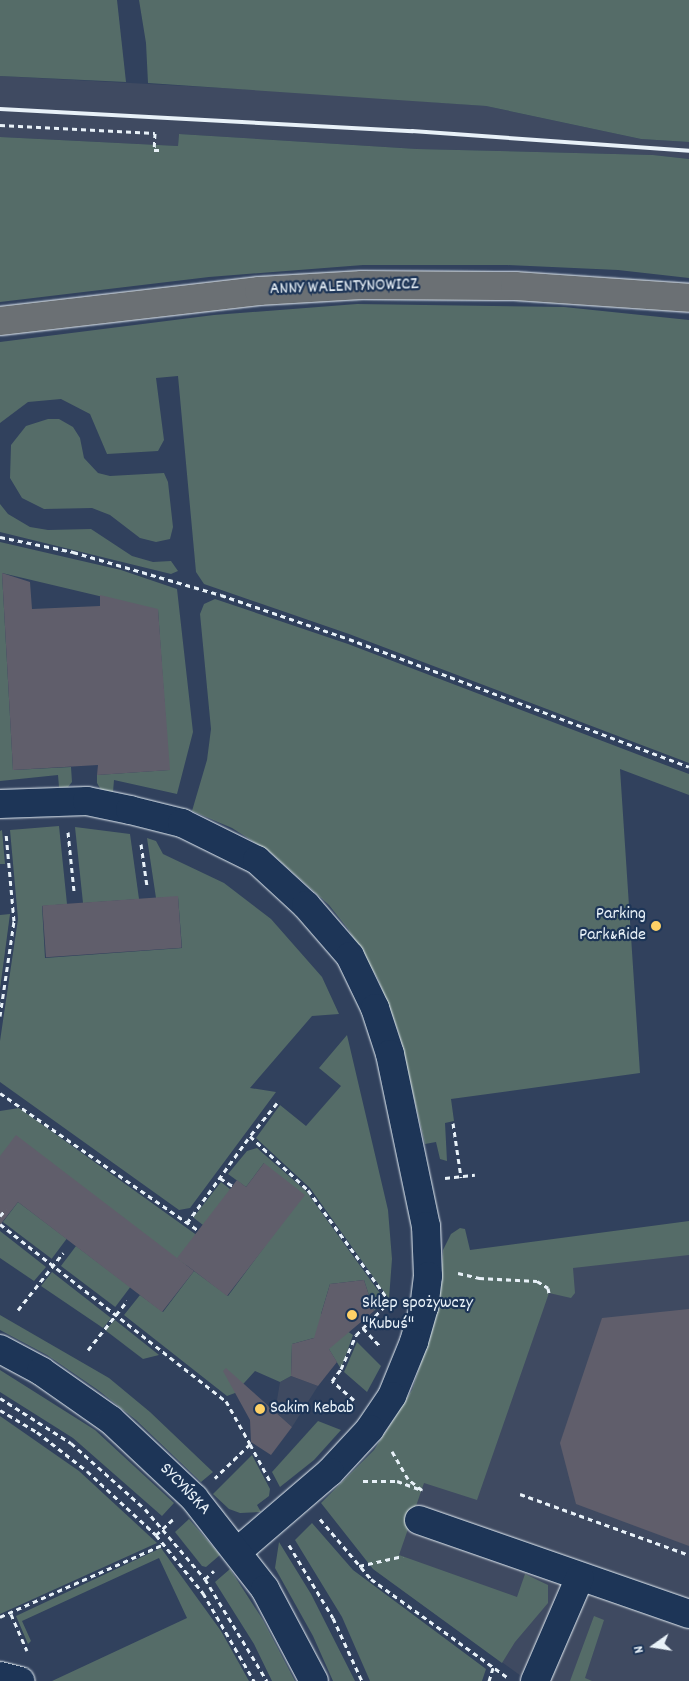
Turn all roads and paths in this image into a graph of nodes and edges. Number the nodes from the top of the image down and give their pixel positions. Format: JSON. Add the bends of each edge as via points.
{"nodes":[{"id":1,"x":0,"y":125,"type":"edge"},
{"id":2,"x":159,"y":150,"type":"dead end"},
{"id":3,"x":689,"y":298,"type":"edge"},
{"id":4,"x":0,"y":322,"type":"edge"},
{"id":5,"x":0,"y":537,"type":"edge"},
{"id":6,"x":689,"y":767,"type":"edge"},
{"id":7,"x":3,"y":817,"type":"edge"},
{"id":8,"x":66,"y":822,"type":"dead end"},
{"id":9,"x":140,"y":841,"type":"dead end"},
{"id":10,"x":147,"y":886,"type":"dead end"},
{"id":11,"x":74,"y":891,"type":"dead end"},
{"id":12,"x":0,"y":1016,"type":"edge"},
{"id":13,"x":0,"y":1093,"type":"edge"},
{"id":14,"x":277,"y":1102,"type":"dead end"},
{"id":15,"x":453,"y":1122,"type":"dead end"},
{"id":16,"x":250,"y":1136,"type":"junction"},
{"id":17,"x":461,"y":1177,"type":"dead end"},
{"id":18,"x":220,"y":1178,"type":"junction"},
{"id":19,"x":233,"y":1186,"type":"dead end"},
{"id":20,"x":6,"y":1209,"type":"dead end"},
{"id":21,"x":0,"y":1216,"type":"edge"},
{"id":22,"x":187,"y":1223,"type":"junction"},
{"id":23,"x":0,"y":1224,"type":"edge"},
{"id":24,"x":198,"y":1230,"type":"dead end"},
{"id":25,"x":63,"y":1252,"type":"dead end"},
{"id":26,"x":52,"y":1265,"type":"junction"},
{"id":27,"x":450,"y":1269,"type":"dead end"},
{"id":28,"x":549,"y":1293,"type":"dead end"},
{"id":29,"x":395,"y":1298,"type":"dead end"},
{"id":30,"x":128,"y":1301,"type":"dead end"},
{"id":31,"x":389,"y":1302,"type":"junction"},
{"id":32,"x":394,"y":1307,"type":"junction"},
{"id":33,"x":18,"y":1310,"type":"dead end"},
{"id":34,"x":392,"y":1312,"type":"dead end"},
{"id":35,"x":116,"y":1315,"type":"junction"},
{"id":36,"x":363,"y":1328,"type":"junction"},
{"id":37,"x":0,"y":1349,"type":"edge"},
{"id":38,"x":88,"y":1350,"type":"dead end"},
{"id":39,"x":386,"y":1351,"type":"dead end"},
{"id":40,"x":0,"y":1398,"type":"edge"},
{"id":41,"x":358,"y":1403,"type":"dead end"},
{"id":42,"x":0,"y":1410,"type":"edge"},
{"id":43,"x":250,"y":1444,"type":"junction"},
{"id":44,"x":388,"y":1444,"type":"dead end"},
{"id":45,"x":360,"y":1481,"type":"dead end"},
{"id":46,"x":273,"y":1486,"type":"dead end"},
{"id":47,"x":520,"y":1494,"type":"dead end"},
{"id":48,"x":303,"y":1496,"type":"junction"},
{"id":49,"x":194,"y":1498,"type":"junction"},
{"id":50,"x":274,"y":1520,"type":"junction"},
{"id":51,"x":419,"y":1520,"type":"dead end"},
{"id":52,"x":163,"y":1528,"type":"junction"},
{"id":53,"x":156,"y":1535,"type":"junction"},
{"id":54,"x":164,"y":1544,"type":"junction"},
{"id":55,"x":238,"y":1551,"type":"junction"},
{"id":56,"x":689,"y":1555,"type":"edge"},
{"id":57,"x":404,"y":1556,"type":"dead end"},
{"id":58,"x":359,"y":1566,"type":"junction"},
{"id":59,"x":580,"y":1577,"type":"junction"},
{"id":60,"x":11,"y":1614,"type":"junction"},
{"id":61,"x":689,"y":1614,"type":"edge"},
{"id":62,"x":0,"y":1618,"type":"edge"},
{"id":63,"x":493,"y":1668,"type":"junction"},
{"id":64,"x":25,"y":1669,"type":"edge"},
{"id":65,"x":0,"y":1676,"type":"edge"},
{"id":66,"x":254,"y":1681,"type":"edge"},
{"id":67,"x":267,"y":1681,"type":"edge"},
{"id":68,"x":314,"y":1681,"type":"edge"},
{"id":69,"x":362,"y":1681,"type":"edge"},
{"id":70,"x":489,"y":1681,"type":"edge"},
{"id":71,"x":514,"y":1681,"type":"edge"},
{"id":72,"x":535,"y":1681,"type":"edge"}],
"edges":[{"from":1,"to":2,"type":"path","via":[[155,133],[154,150]]},
{"from":3,"to":4,"type":"main road","name":"ANNY WALENTYNOWICZ","via":[[523,286],[362,285],[250,292]]},
{"from":5,"to":6,"type":"path","via":[[81,555],[221,595],[349,639]]},
{"from":7,"to":12,"type":"path","via":[[14,921]]},
{"from":7,"to":48,"type":"street","via":[[87,801],[151,814],[210,834],[257,860],[306,905],[345,949],[363,981],[390,1054],[420,1190],[427,1266],[425,1299],[414,1342],[392,1396],[350,1452]]},
{"from":8,"to":11,"type":"path"},
{"from":9,"to":10,"type":"path"},
{"from":13,"to":22,"type":"path"},
{"from":14,"to":16,"type":"path"},
{"from":15,"to":17,"type":"path"},
{"from":16,"to":18,"type":"path"},
{"from":16,"to":31,"type":"path","via":[[308,1190]]},
{"from":18,"to":19,"type":"path"},
{"from":18,"to":22,"type":"path"},
{"from":20,"to":21,"type":"path"},
{"from":22,"to":24,"type":"path"},
{"from":23,"to":26,"type":"path"},
{"from":25,"to":26,"type":"path"},
{"from":26,"to":33,"type":"path"},
{"from":26,"to":35,"type":"path"},
{"from":27,"to":28,"type":"path","via":[[479,1278],[537,1281],[548,1288]]},
{"from":29,"to":32,"type":"path"},
{"from":30,"to":35,"type":"path"},
{"from":31,"to":32,"type":"path"},
{"from":31,"to":36,"type":"path"},
{"from":32,"to":34,"type":"path"},
{"from":35,"to":38,"type":"path"},
{"from":35,"to":43,"type":"path","via":[[226,1401]]},
{"from":36,"to":39,"type":"path","via":[[366,1335]]},
{"from":36,"to":41,"type":"path","via":[[356,1335],[332,1381]]},
{"from":37,"to":49,"type":"street","name":"SYCYŃSKA","via":[[41,1371],[111,1420]]},
{"from":40,"to":52,"type":"path","via":[[71,1443]]},
{"from":42,"to":53,"type":"path","via":[[38,1432],[87,1471]]},
{"from":43,"to":46,"type":"path"},
{"from":43,"to":49,"type":"path"},
{"from":44,"to":45,"type":"path","via":[[408,1479],[422,1490],[397,1481]]},
{"from":47,"to":56,"type":"path"},
{"from":48,"to":50,"type":"street"},
{"from":48,"to":58,"type":"path"},
{"from":49,"to":52,"type":"path"},
{"from":49,"to":55,"type":"street","name":"SYCYŃSKA"},
{"from":50,"to":55,"type":"street"},
{"from":50,"to":69,"type":"path","via":[[332,1618]]},
{"from":51,"to":59,"type":"street"},
{"from":52,"to":53,"type":"path"},
{"from":52,"to":67,"type":"path","via":[[224,1606]]},
{"from":53,"to":54,"type":"path"},
{"from":54,"to":60,"type":"path"},
{"from":54,"to":66,"type":"path","via":[[203,1593]]},
{"from":55,"to":68,"type":"street","name":"SYCYŃSKA","via":[[265,1588]]},
{"from":57,"to":58,"type":"path"},
{"from":58,"to":63,"type":"path","via":[[371,1579]]},
{"from":59,"to":61,"type":"street"},
{"from":59,"to":72,"type":"street"},
{"from":60,"to":62,"type":"path"},
{"from":60,"to":64,"type":"path"},
{"from":63,"to":70,"type":"path"},
{"from":63,"to":71,"type":"path"},
{"from":64,"to":65,"type":"street"}]}
